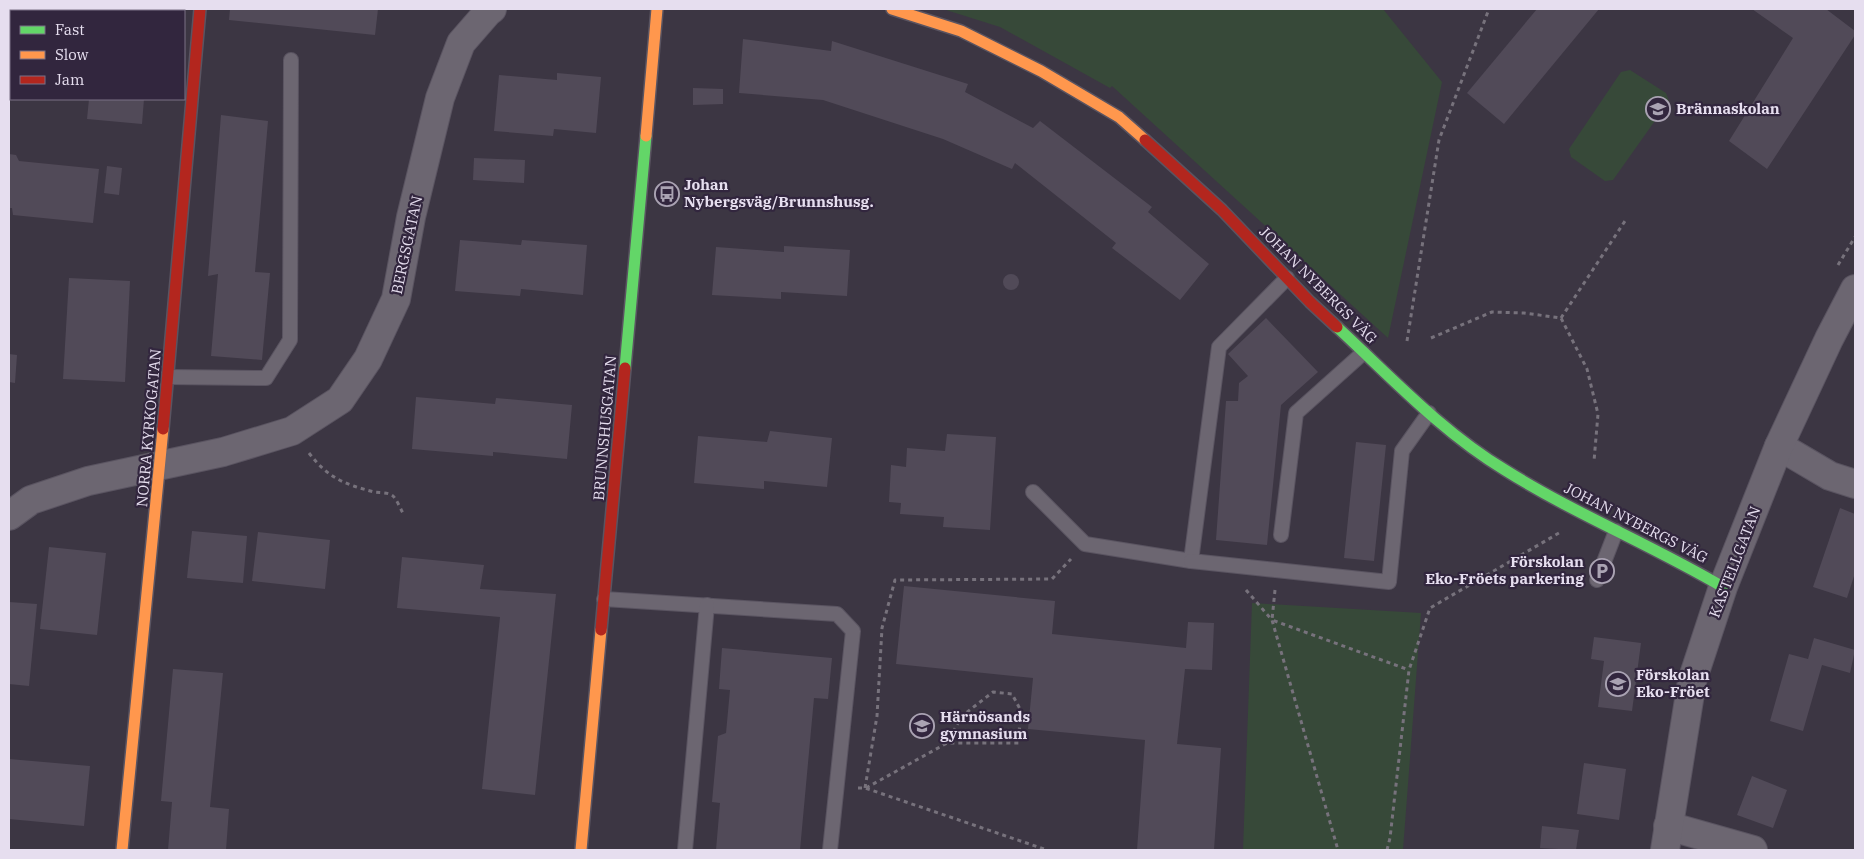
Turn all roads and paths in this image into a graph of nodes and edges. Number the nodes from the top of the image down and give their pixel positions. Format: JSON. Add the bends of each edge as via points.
{"nodes":[{"id":1,"x":200,"y":9,"type":"edge"},
{"id":2,"x":492,"y":9,"type":"edge"},
{"id":3,"x":657,"y":9,"type":"edge"},
{"id":4,"x":892,"y":9,"type":"edge"},
{"id":5,"x":1489,"y":9,"type":"edge"},
{"id":6,"x":291,"y":60,"type":"dead end"},
{"id":7,"x":1626,"y":218,"type":"dead end"},
{"id":8,"x":1287,"y":278,"type":"junction"},
{"id":9,"x":1855,"y":289,"type":"edge"},
{"id":10,"x":1561,"y":318,"type":"junction"},
{"id":11,"x":1431,"y":338,"type":"dead end"},
{"id":12,"x":1407,"y":341,"type":"dead end"},
{"id":13,"x":1364,"y":353,"type":"junction"},
{"id":14,"x":169,"y":377,"type":"junction"},
{"id":15,"x":1429,"y":413,"type":"junction"},
{"id":16,"x":292,"y":431,"type":"junction"},
{"id":17,"x":1779,"y":446,"type":"junction"},
{"id":18,"x":1594,"y":461,"type":"dead end"},
{"id":19,"x":160,"y":466,"type":"junction"},
{"id":20,"x":1855,"y":484,"type":"edge"},
{"id":21,"x":1033,"y":492,"type":"dead end"},
{"id":22,"x":402,"y":513,"type":"dead end"},
{"id":23,"x":9,"y":516,"type":"edge"},
{"id":24,"x":1588,"y":517,"type":"junction"},
{"id":25,"x":1616,"y":531,"type":"junction"},
{"id":26,"x":1281,"y":535,"type":"dead end"},
{"id":27,"x":1085,"y":544,"type":"junction"},
{"id":28,"x":1192,"y":561,"type":"junction"},
{"id":29,"x":1227,"y":565,"type":"junction"},
{"id":30,"x":1596,"y":580,"type":"dead end"},
{"id":31,"x":1723,"y":587,"type":"junction"},
{"id":32,"x":604,"y":599,"type":"junction"},
{"id":33,"x":707,"y":605,"type":"junction"},
{"id":34,"x":1272,"y":620,"type":"junction"},
{"id":35,"x":1409,"y":670,"type":"junction"},
{"id":36,"x":946,"y":743,"type":"junction"},
{"id":37,"x":837,"y":788,"type":"junction"},
{"id":38,"x":865,"y":788,"type":"junction"},
{"id":39,"x":1666,"y":838,"type":"edge"},
{"id":40,"x":122,"y":850,"type":"edge"},
{"id":41,"x":581,"y":850,"type":"edge"},
{"id":42,"x":685,"y":850,"type":"edge"},
{"id":43,"x":830,"y":850,"type":"edge"},
{"id":44,"x":1047,"y":850,"type":"edge"},
{"id":45,"x":1338,"y":850,"type":"edge"},
{"id":46,"x":1387,"y":850,"type":"edge"},
{"id":47,"x":1753,"y":850,"type":"edge"}],
"edges":[{"from":1,"to":14,"type":"street","name":"NORRA KYRKOGATAN"},
{"from":2,"to":16,"type":"street","name":"BERGSGATAN","via":[[461,43],[440,98],[411,217],[396,298],[368,359],[340,400]]},
{"from":3,"to":32,"type":"street","name":"BRUNNSHUSGATAN"},
{"from":4,"to":8,"type":"street","name":"JOHAN NYBERGS VÄG","via":[[961,31],[1041,71],[1119,117],[1222,210]]},
{"from":5,"to":12,"type":"path","via":[[1438,140]]},
{"from":6,"to":14,"type":"lane","via":[[290,340],[266,378]]},
{"from":7,"to":10,"type":"path"},
{"from":8,"to":13,"type":"street","name":"JOHAN NYBERGS VÄG"},
{"from":8,"to":28,"type":"lane","via":[[1219,347]]},
{"from":9,"to":17,"type":"street","name":"KASTELLGATAN"},
{"from":10,"to":11,"type":"path","via":[[1492,312]]},
{"from":10,"to":18,"type":"path","via":[[1587,369],[1598,414]]},
{"from":13,"to":15,"type":"street","name":"JOHAN NYBERGS VÄG"},
{"from":13,"to":26,"type":"lane","via":[[1296,413]]},
{"from":14,"to":19,"type":"street","name":"NORRA KYRKOGATAN"},
{"from":15,"to":24,"type":"street","name":"JOHAN NYBERGS VÄG","via":[[1504,470]]},
{"from":15,"to":29,"type":"lane","via":[[1402,450],[1389,582]]},
{"from":16,"to":19,"type":"street","name":"BERGSGATAN","via":[[223,452]]},
{"from":16,"to":22,"type":"path","via":[[326,472],[342,482],[394,497]]},
{"from":17,"to":20,"type":"street","via":[[1830,476]]},
{"from":17,"to":31,"type":"street","name":"KASTELLGATAN"},
{"from":19,"to":23,"type":"street","name":"BERGSGATAN","via":[[88,481],[31,500]]},
{"from":19,"to":40,"type":"street","name":"NORRA KYRKOGATAN"},
{"from":21,"to":27,"type":"lane"},
{"from":24,"to":25,"type":"street","name":"JOHAN NYBERGS VÄG"},
{"from":24,"to":35,"type":"path","via":[[1430,608]]},
{"from":25,"to":30,"type":"lane"},
{"from":25,"to":31,"type":"street","name":"JOHAN NYBERGS VÄG"},
{"from":27,"to":28,"type":"lane"},
{"from":27,"to":38,"type":"path","via":[[1052,578],[895,580],[882,628],[877,716]]},
{"from":28,"to":29,"type":"lane"},
{"from":29,"to":34,"type":"path"},
{"from":31,"to":39,"type":"street","name":"KASTELLGATAN","via":[[1692,681]]},
{"from":32,"to":33,"type":"lane"},
{"from":32,"to":41,"type":"street","name":"BRUNNSHUSGATAN"},
{"from":33,"to":37,"type":"lane","via":[[837,614],[853,631]]},
{"from":33,"to":42,"type":"lane"},
{"from":34,"to":35,"type":"path"},
{"from":34,"to":45,"type":"path"},
{"from":35,"to":46,"type":"path"},
{"from":36,"to":36,"type":"path","via":[[1019,743],[1020,709],[1012,694],[993,692],[962,716]]},
{"from":36,"to":38,"type":"path"},
{"from":37,"to":38,"type":"path"},
{"from":37,"to":43,"type":"lane"},
{"from":38,"to":44,"type":"path"},
{"from":39,"to":47,"type":"street"}]}
